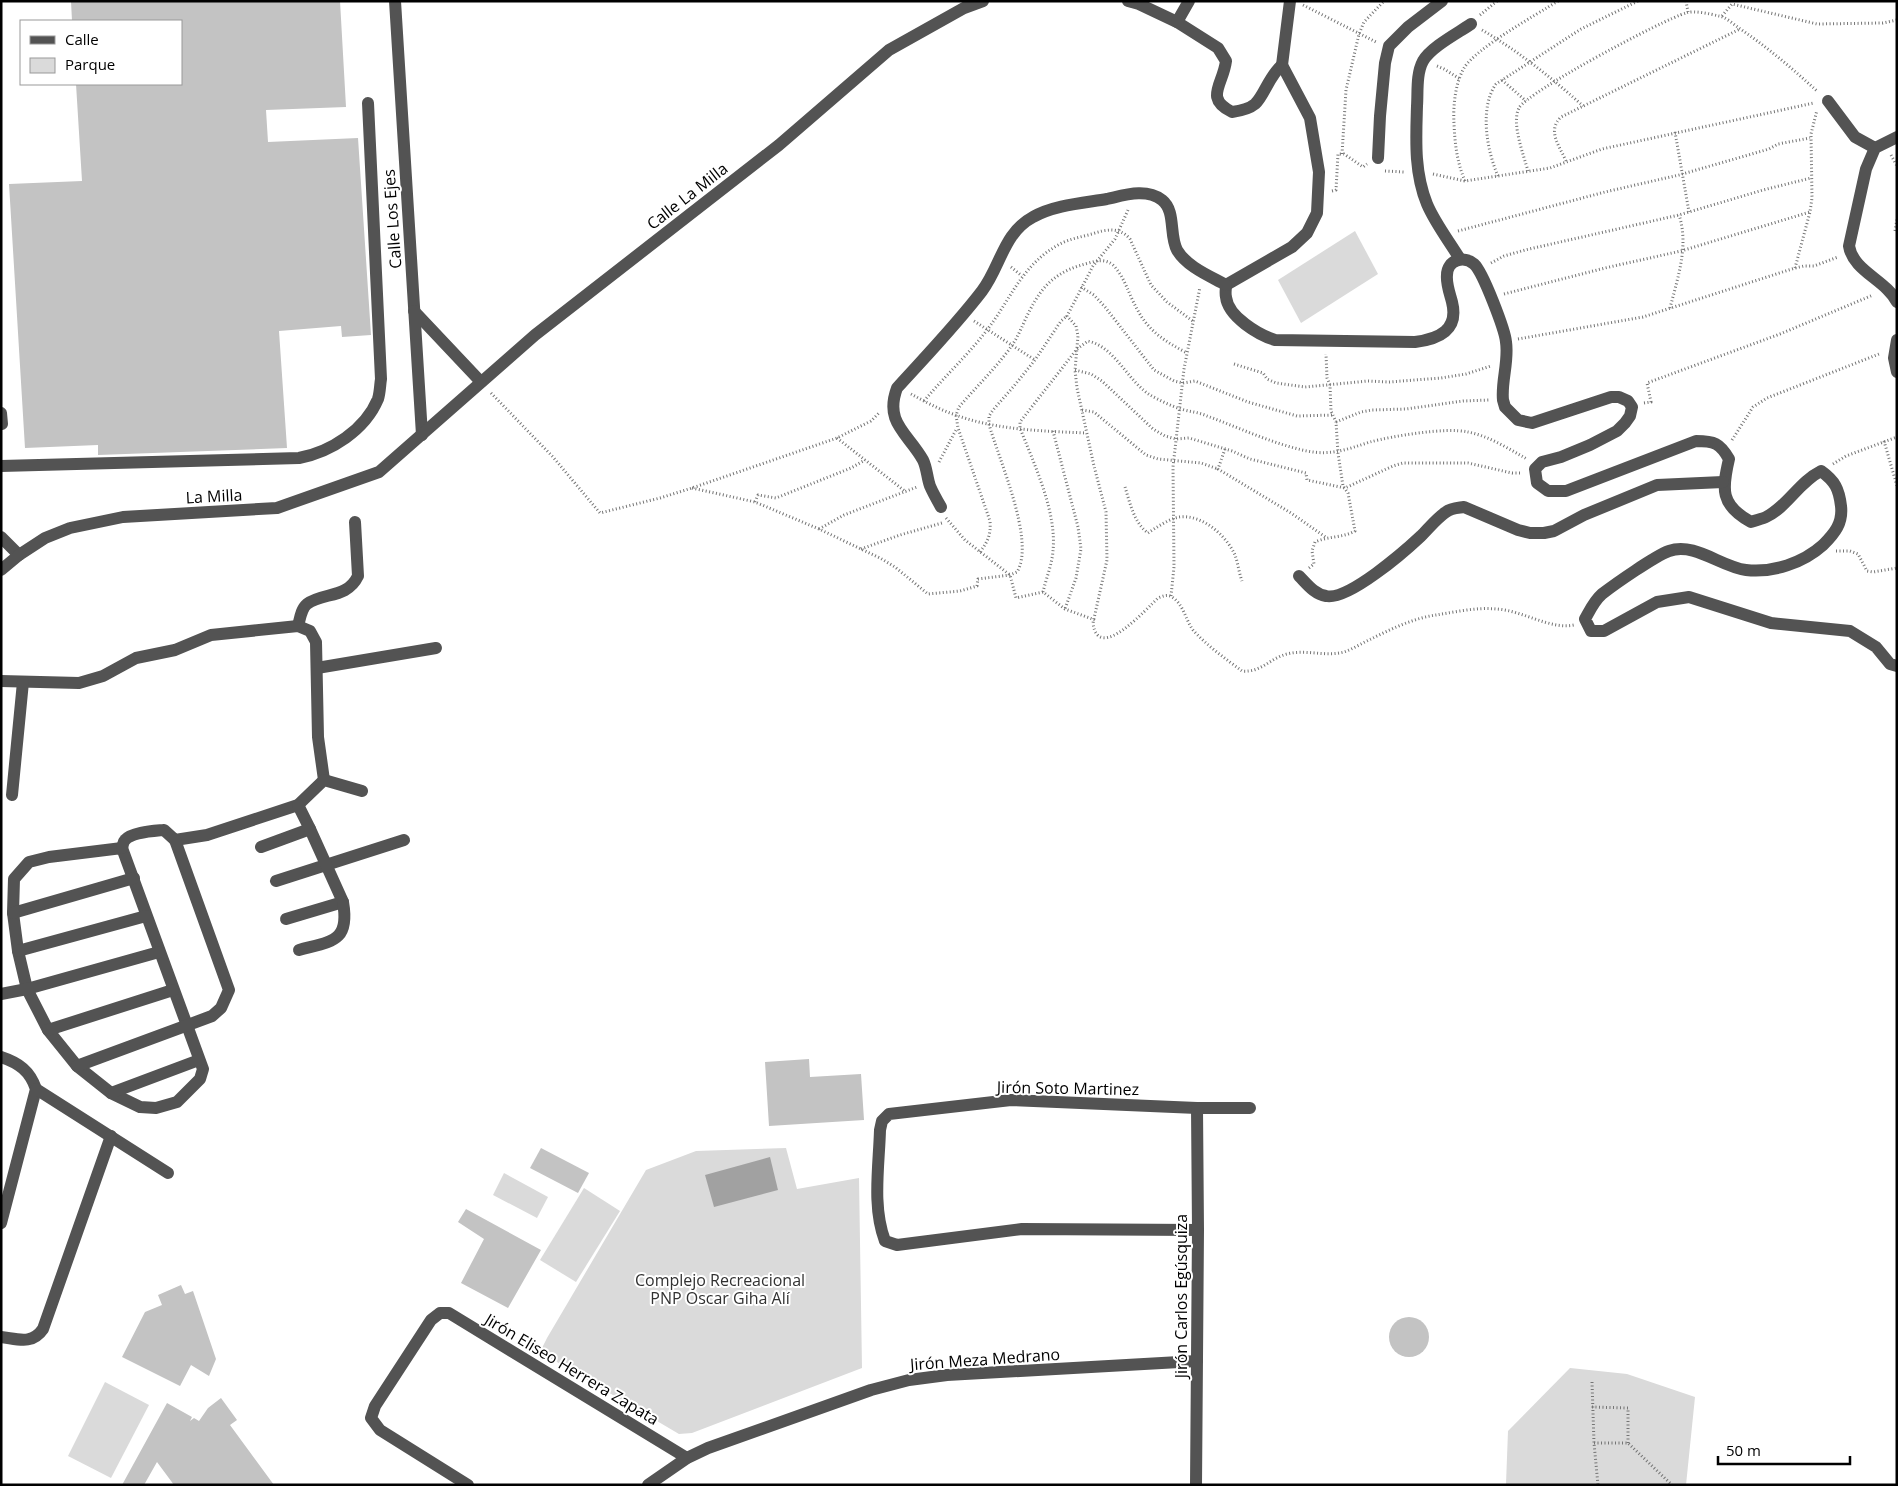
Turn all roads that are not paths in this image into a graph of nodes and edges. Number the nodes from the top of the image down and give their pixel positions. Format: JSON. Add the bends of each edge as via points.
{"nodes":[{"id":1,"x":395,"y":1,"type":"edge"},
{"id":2,"x":983,"y":1,"type":"edge"},
{"id":3,"x":1128,"y":1,"type":"edge"},
{"id":4,"x":1189,"y":1,"type":"edge"},
{"id":5,"x":1290,"y":1,"type":"edge"},
{"id":6,"x":1442,"y":1,"type":"edge"},
{"id":7,"x":1177,"y":22,"type":"junction"},
{"id":8,"x":1471,"y":24,"type":"road end"},
{"id":9,"x":1282,"y":65,"type":"junction"},
{"id":10,"x":1828,"y":101,"type":"road end"},
{"id":11,"x":368,"y":103,"type":"dead end"},
{"id":12,"x":1897,"y":138,"type":"edge"},
{"id":13,"x":1875,"y":148,"type":"junction"},
{"id":14,"x":1378,"y":158,"type":"road end"},
{"id":15,"x":1460,"y":259,"type":"junction"},
{"id":16,"x":1226,"y":285,"type":"junction"},
{"id":17,"x":1897,"y":302,"type":"edge"},
{"id":18,"x":414,"y":311,"type":"junction"},
{"id":19,"x":1896,"y":344,"type":"edge"},
{"id":20,"x":1897,"y":372,"type":"edge"},
{"id":21,"x":481,"y":382,"type":"junction"},
{"id":22,"x":422,"y":434,"type":"junction"},
{"id":23,"x":1,"y":466,"type":"edge"},
{"id":24,"x":1724,"y":482,"type":"junction"},
{"id":25,"x":941,"y":507,"type":"road end"},
{"id":26,"x":355,"y":522,"type":"dead end"},
{"id":27,"x":1,"y":537,"type":"edge"},
{"id":28,"x":19,"y":554,"type":"junction"},
{"id":29,"x":1,"y":570,"type":"edge"},
{"id":30,"x":1299,"y":576,"type":"road end"},
{"id":31,"x":298,"y":626,"type":"junction"},
{"id":32,"x":436,"y":648,"type":"dead end"},
{"id":33,"x":1894,"y":665,"type":"edge"},
{"id":34,"x":317,"y":668,"type":"junction"},
{"id":35,"x":1,"y":682,"type":"edge"},
{"id":36,"x":23,"y":682,"type":"junction"},
{"id":37,"x":324,"y":780,"type":"junction"},
{"id":38,"x":362,"y":791,"type":"dead end"},
{"id":39,"x":12,"y":795,"type":"dead end"},
{"id":40,"x":298,"y":805,"type":"junction"},
{"id":41,"x":310,"y":830,"type":"junction"},
{"id":42,"x":175,"y":840,"type":"junction"},
{"id":43,"x":404,"y":840,"type":"dead end"},
{"id":44,"x":261,"y":847,"type":"dead end"},
{"id":45,"x":122,"y":848,"type":"junction"},
{"id":46,"x":326,"y":864,"type":"junction"},
{"id":47,"x":134,"y":878,"type":"junction"},
{"id":48,"x":276,"y":881,"type":"dead end"},
{"id":49,"x":343,"y":902,"type":"junction"},
{"id":50,"x":13,"y":913,"type":"junction"},
{"id":51,"x":146,"y":916,"type":"junction"},
{"id":52,"x":286,"y":918,"type":"dead end"},
{"id":53,"x":299,"y":950,"type":"dead end"},
{"id":54,"x":18,"y":951,"type":"junction"},
{"id":55,"x":159,"y":952,"type":"junction"},
{"id":56,"x":27,"y":989,"type":"junction"},
{"id":57,"x":173,"y":990,"type":"junction"},
{"id":58,"x":1,"y":994,"type":"edge"},
{"id":59,"x":186,"y":1025,"type":"junction"},
{"id":60,"x":48,"y":1030,"type":"junction"},
{"id":61,"x":1,"y":1056,"type":"edge"},
{"id":62,"x":199,"y":1060,"type":"junction"},
{"id":63,"x":77,"y":1066,"type":"junction"},
{"id":64,"x":36,"y":1089,"type":"junction"},
{"id":65,"x":111,"y":1093,"type":"junction"},
{"id":66,"x":1197,"y":1108,"type":"junction"},
{"id":67,"x":1250,"y":1108,"type":"dead end"},
{"id":68,"x":110,"y":1136,"type":"junction"},
{"id":69,"x":168,"y":1173,"type":"dead end"},
{"id":70,"x":1,"y":1224,"type":"edge"},
{"id":71,"x":1198,"y":1230,"type":"junction"},
{"id":72,"x":1,"y":1337,"type":"edge"},
{"id":73,"x":1197,"y":1361,"type":"junction"},
{"id":74,"x":687,"y":1458,"type":"junction"},
{"id":75,"x":468,"y":1485,"type":"edge"},
{"id":76,"x":648,"y":1485,"type":"edge"},
{"id":77,"x":1196,"y":1485,"type":"edge"}],
"edges":[{"from":1,"to":18,"type":"street","name":"Calle Los Ejes"},
{"from":2,"to":21,"type":"street","name":"Calle La Milla","via":[[964,8],[889,50],[779,145],[535,335]]},
{"from":3,"to":7,"type":"street"},
{"from":4,"to":7,"type":"street"},
{"from":5,"to":9,"type":"street"},
{"from":6,"to":14,"type":"street","via":[[1389,46]]},
{"from":7,"to":9,"type":"street","via":[[1218,48],[1226,61],[1217,100],[1232,112],[1256,103]]},
{"from":8,"to":15,"type":"street","via":[[1424,60],[1419,73],[1415,147],[1427,204]]},
{"from":9,"to":16,"type":"street","via":[[1310,118],[1319,172],[1317,213],[1308,233],[1297,242]]},
{"from":10,"to":13,"type":"street","via":[[1855,137]]},
{"from":11,"to":23,"type":"street","via":[[381,379],[379,397],[356,428],[316,455],[299,458]]},
{"from":12,"to":13,"type":"street"},
{"from":13,"to":17,"type":"street","via":[[1866,169],[1850,252]]},
{"from":15,"to":16,"type":"street","via":[[1453,262],[1446,276],[1453,305],[1450,326],[1441,336],[1415,342],[1275,340],[1261,335],[1234,314],[1225,299]]},
{"from":15,"to":24,"type":"street","via":[[1476,266],[1491,298],[1506,342],[1503,400],[1505,407],[1518,420],[1532,423],[1610,397],[1628,401],[1632,407],[1630,416],[1617,431],[1561,457],[1542,462],[1537,469],[1537,483],[1548,491],[1566,491],[1696,441],[1709,441],[1725,451],[1729,459]]},
{"from":16,"to":25,"type":"street","via":[[1191,264],[1177,250],[1170,213],[1164,201],[1152,195],[1136,193],[1060,208],[1033,217],[1008,240],[984,289],[895,392],[892,400],[900,430],[923,461],[930,486]]},
{"from":18,"to":21,"type":"street"},
{"from":18,"to":22,"type":"street","name":"Calle Los Ejes"},
{"from":19,"to":20,"type":"street"},
{"from":21,"to":22,"type":"street","name":"Calle La Milla"},
{"from":22,"to":28,"type":"street","name":"La Milla","via":[[380,472],[277,508],[107,520],[70,528]]},
{"from":24,"to":30,"type":"street","via":[[1657,485],[1544,534],[1518,530],[1464,507],[1456,508],[1447,510],[1377,572],[1343,593],[1328,597],[1316,593]]},
{"from":24,"to":33,"type":"street","via":[[1726,499],[1737,514],[1751,522],[1767,517],[1812,476],[1822,471],[1833,479],[1840,496],[1842,516],[1836,532],[1821,546],[1796,563],[1768,569],[1745,570],[1686,549],[1670,550],[1602,594],[1585,619],[1590,631],[1604,631],[1657,602],[1689,598],[1771,622],[1850,631],[1876,646]]},
{"from":26,"to":31,"type":"street","via":[[358,576],[354,584],[338,594],[306,604]]},
{"from":27,"to":28,"type":"street"},
{"from":28,"to":29,"type":"street","name":"La Milla"},
{"from":31,"to":34,"type":"street","via":[[310,631],[316,642]]},
{"from":31,"to":36,"type":"street","via":[[211,635],[175,650],[136,658],[103,676],[78,683]]},
{"from":32,"to":34,"type":"street"},
{"from":34,"to":37,"type":"street","via":[[318,737]]},
{"from":35,"to":36,"type":"street"},
{"from":36,"to":39,"type":"street"},
{"from":37,"to":38,"type":"street"},
{"from":37,"to":40,"type":"street"},
{"from":40,"to":41,"type":"street"},
{"from":40,"to":42,"type":"street","via":[[207,835]]},
{"from":41,"to":44,"type":"street"},
{"from":41,"to":46,"type":"street"},
{"from":42,"to":45,"type":"street","via":[[164,830],[146,832],[125,840]]},
{"from":42,"to":59,"type":"street","via":[[229,990],[221,1008],[212,1016]]},
{"from":43,"to":46,"type":"street"},
{"from":45,"to":47,"type":"street"},
{"from":45,"to":50,"type":"street","via":[[29,862],[14,879]]},
{"from":46,"to":48,"type":"street"},
{"from":46,"to":49,"type":"street"},
{"from":47,"to":50,"type":"street"},
{"from":47,"to":51,"type":"street"},
{"from":49,"to":52,"type":"street"},
{"from":49,"to":53,"type":"street","via":[[344,929],[334,941]]},
{"from":50,"to":54,"type":"street"},
{"from":51,"to":54,"type":"street"},
{"from":51,"to":55,"type":"street"},
{"from":54,"to":56,"type":"street"},
{"from":55,"to":56,"type":"street"},
{"from":55,"to":57,"type":"street"},
{"from":56,"to":58,"type":"street"},
{"from":56,"to":60,"type":"street"},
{"from":57,"to":59,"type":"street"},
{"from":57,"to":60,"type":"street"},
{"from":59,"to":62,"type":"street"},
{"from":59,"to":63,"type":"street"},
{"from":60,"to":63,"type":"street"},
{"from":61,"to":64,"type":"street","via":[[15,1061],[32,1077]]},
{"from":62,"to":65,"type":"street"},
{"from":62,"to":65,"type":"street","via":[[202,1069],[200,1079],[177,1102],[156,1108],[140,1107]]},
{"from":63,"to":65,"type":"street"},
{"from":64,"to":68,"type":"street"},
{"from":64,"to":70,"type":"street"},
{"from":66,"to":67,"type":"street","name":"Jirón Soto Martinez"},
{"from":66,"to":71,"type":"street","name":"Jirón Carlos Egúsquiza"},
{"from":66,"to":71,"type":"street","name":"Jirón Soto Martinez","via":[[1011,1100],[889,1114],[880,1130],[878,1196],[880,1229],[885,1241],[897,1245],[1022,1229]]},
{"from":68,"to":69,"type":"street"},
{"from":68,"to":72,"type":"street","via":[[43,1329],[38,1337],[29,1340]]},
{"from":71,"to":73,"type":"street","name":"Jirón Carlos Egúsquiza"},
{"from":73,"to":74,"type":"street","name":"Jirón Meza Medrano","via":[[909,1380],[861,1393]]},
{"from":73,"to":77,"type":"street","name":"Jirón Carlos Egúsquiza"},
{"from":74,"to":75,"type":"street","name":"Jirón Eliseo Herrera Zapata","via":[[449,1313],[440,1313],[431,1320],[375,1406],[371,1418],[380,1430]]},
{"from":74,"to":76,"type":"street","name":"Jirón Meza Medrano"}]}
